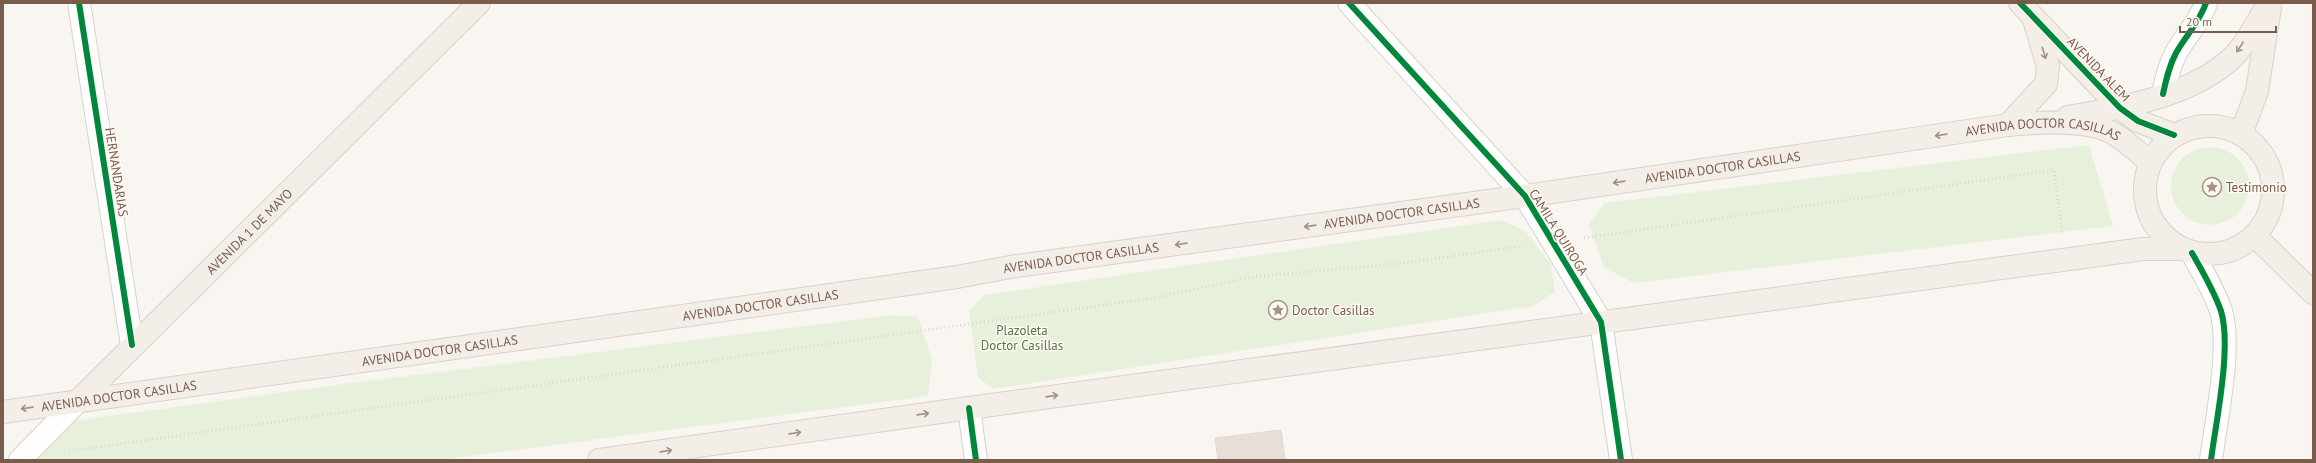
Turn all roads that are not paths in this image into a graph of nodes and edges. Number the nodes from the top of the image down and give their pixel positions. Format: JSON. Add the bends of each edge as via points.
{"nodes":[{"id":1,"x":79,"y":3,"type":"edge"},
{"id":2,"x":479,"y":3,"type":"edge"},
{"id":3,"x":1349,"y":3,"type":"edge"},
{"id":4,"x":2206,"y":3,"type":"edge"},
{"id":5,"x":2269,"y":3,"type":"edge"},
{"id":6,"x":2026,"y":9,"type":"edge"},
{"id":7,"x":2163,"y":94,"type":"junction"},
{"id":8,"x":2120,"y":108,"type":"junction"},
{"id":9,"x":2046,"y":121,"type":"junction"},
{"id":10,"x":2008,"y":125,"type":"junction"},
{"id":11,"x":2241,"y":134,"type":"junction"},
{"id":12,"x":2174,"y":135,"type":"junction"},
{"id":13,"x":2150,"y":162,"type":"junction"},
{"id":14,"x":1525,"y":196,"type":"junction"},
{"id":15,"x":2255,"y":236,"type":"junction"},
{"id":16,"x":2187,"y":251,"type":"junction"},
{"id":17,"x":2310,"y":283,"type":"edge"},
{"id":18,"x":1601,"y":322,"type":"junction"},
{"id":19,"x":132,"y":345,"type":"junction"},
{"id":20,"x":78,"y":401,"type":"junction"},
{"id":21,"x":970,"y":408,"type":"junction"},
{"id":22,"x":3,"y":412,"type":"edge"},
{"id":23,"x":21,"y":459,"type":"edge"},
{"id":24,"x":600,"y":460,"type":"edge"},
{"id":25,"x":976,"y":460,"type":"edge"},
{"id":26,"x":1621,"y":460,"type":"edge"},
{"id":27,"x":2211,"y":460,"type":"edge"}],
"edges":[{"from":1,"to":19,"type":"street","name":"HERNANDARIAS"},
{"from":2,"to":19,"type":"main road","name":"AVENIDA 1 DE MAYO","via":[[179,302]]},
{"from":3,"to":14,"type":"street","name":"CAMILA QUIROGA"},
{"from":4,"to":7,"type":"street","via":[[2201,19],[2176,53]]},
{"from":5,"to":7,"type":"main road","one_way":true,"via":[[2234,56],[2214,73],[2185,88]]},
{"from":5,"to":11,"type":"main road","via":[[2257,91]]},
{"from":6,"to":8,"type":"main road","name":"AVENIDA ALEM"},
{"from":6,"to":10,"type":"main road","one_way":true,"via":[[2048,66],[2046,84]]},
{"from":7,"to":8,"type":"main road"},
{"from":8,"to":9,"type":"main road"},
{"from":8,"to":12,"type":"main road","name":"AVENIDA ALEM","via":[[2138,121]]},
{"from":9,"to":10,"type":"main road","name":"AVENIDA DOCTOR CASILLAS"},
{"from":9,"to":13,"type":"main road","name":"AVENIDA DOCTOR CASILLAS","via":[[2100,128],[2116,135]]},
{"from":10,"to":14,"type":"main road","name":"AVENIDA DOCTOR CASILLAS","one_way":true},
{"from":11,"to":12,"type":"main road","via":[[2225,128],[2207,126],[2190,128]]},
{"from":11,"to":15,"type":"main road","via":[[2256,146],[2267,162],[2273,181],[2273,201],[2267,220]]},
{"from":12,"to":13,"type":"main road"},
{"from":13,"to":16,"type":"main road","via":[[2144,182],[2144,203],[2152,222],[2165,238]]},
{"from":14,"to":18,"type":"street","name":"CAMILA QUIROGA"},
{"from":14,"to":20,"type":"main road","name":"AVENIDA DOCTOR CASILLAS","one_way":true},
{"from":15,"to":16,"type":"main road","via":[[2237,249],[2215,255]]},
{"from":15,"to":17,"type":"main road"},
{"from":16,"to":18,"type":"main road","via":[[2143,249]]},
{"from":16,"to":27,"type":"street","via":[[2218,306],[2223,329],[2225,353]]},
{"from":21,"to":18,"type":"main road","one_way":true},
{"from":18,"to":26,"type":"street","name":"CAMILA QUIROGA"},
{"from":19,"to":20,"type":"main road","name":"AVENIDA 1 DE MAYO"},
{"from":20,"to":22,"type":"main road","name":"AVENIDA DOCTOR CASILLAS","one_way":true},
{"from":20,"to":23,"type":"street","name":"AVENIDA 1 DE MAYO"},
{"from":24,"to":21,"type":"main road","one_way":true},
{"from":21,"to":25,"type":"street"}]}
